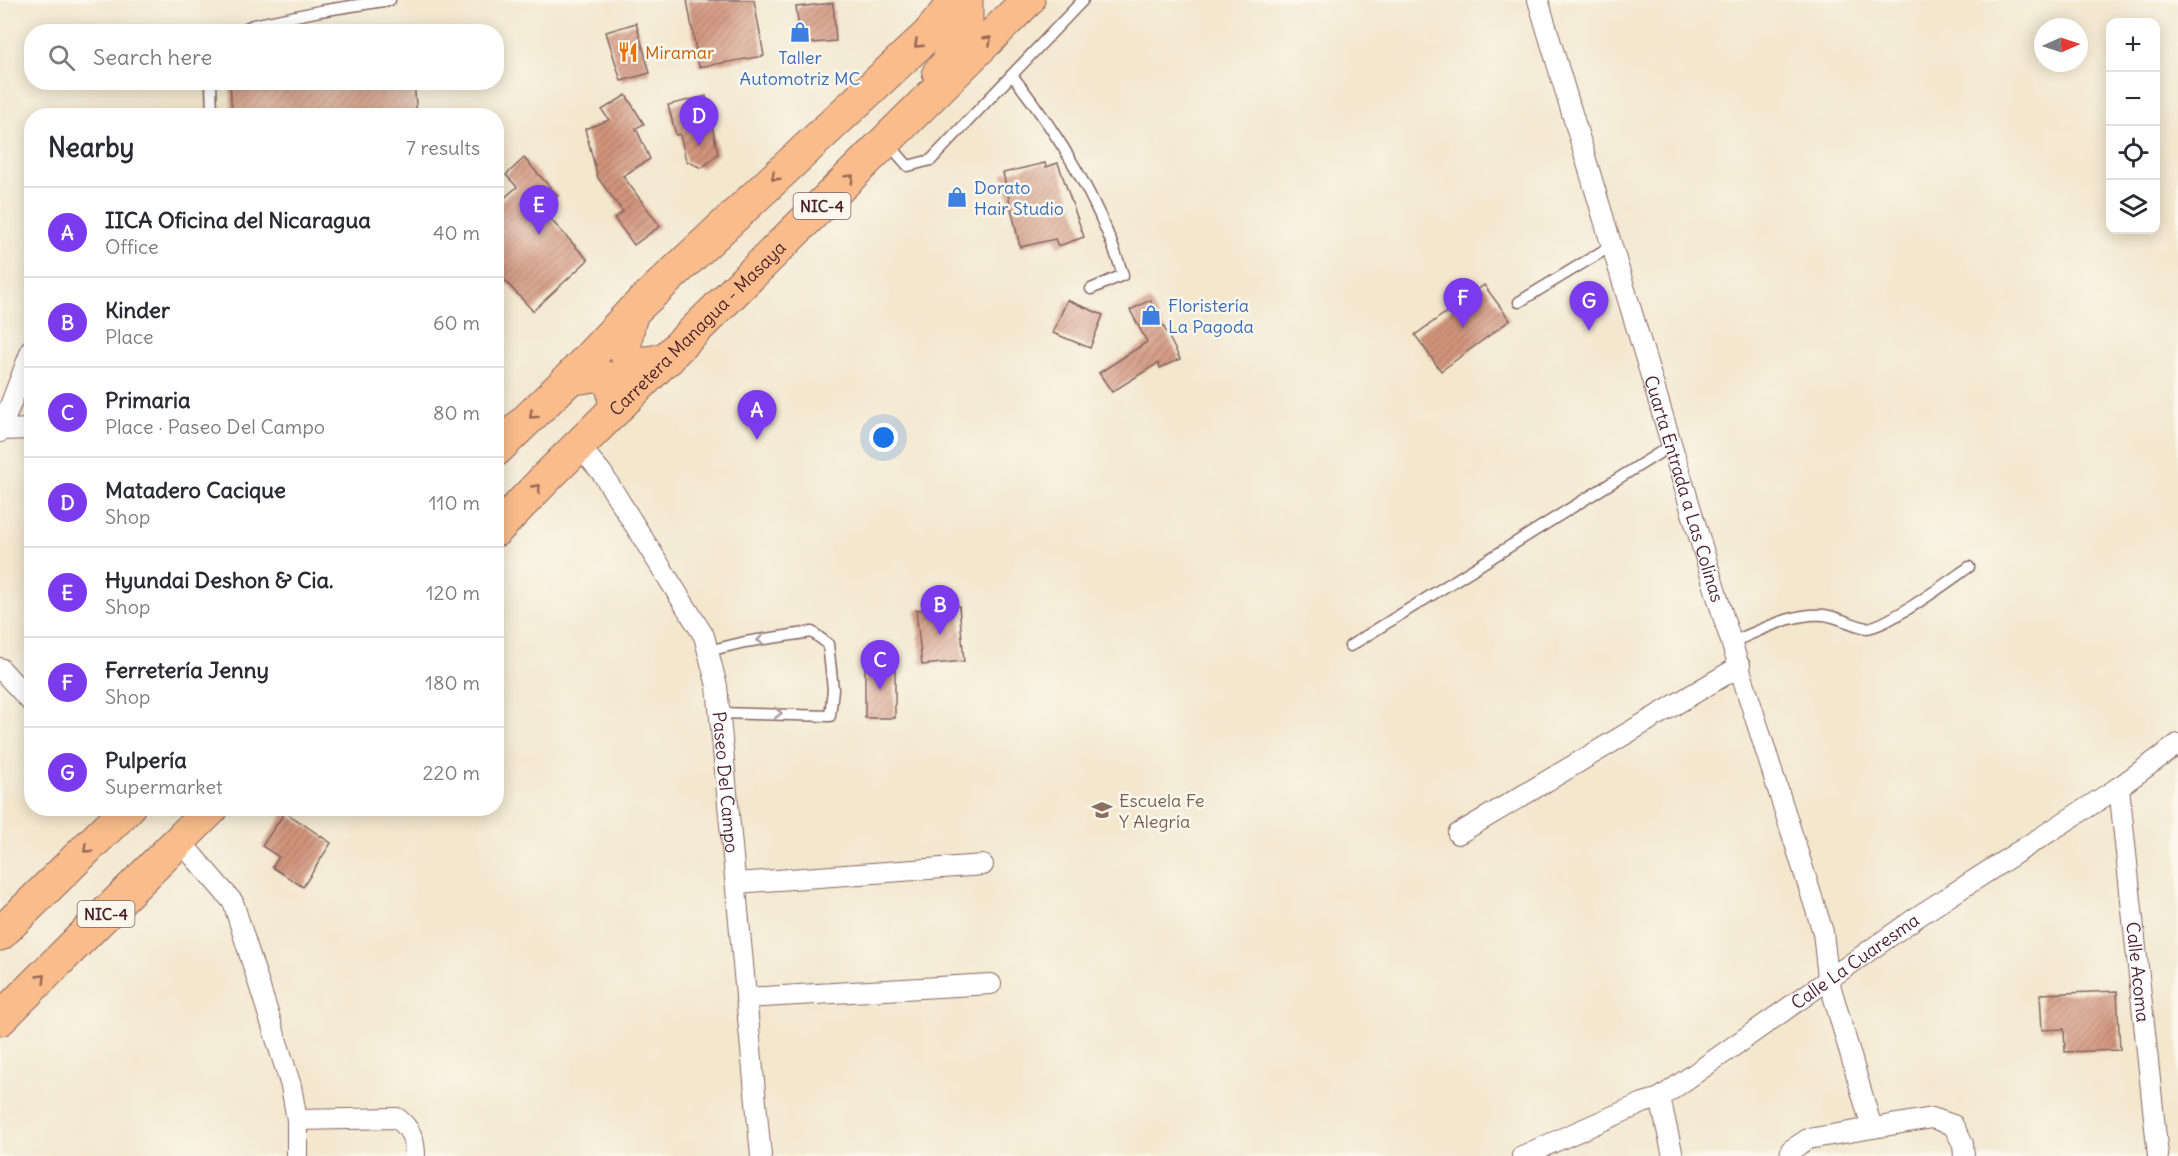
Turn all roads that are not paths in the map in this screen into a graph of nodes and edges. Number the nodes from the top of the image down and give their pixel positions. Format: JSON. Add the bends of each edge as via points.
{"nodes":[{"id":1,"x":390,"y":0,"type":"edge"},
{"id":2,"x":956,"y":0,"type":"edge"},
{"id":3,"x":966,"y":0,"type":"edge"},
{"id":4,"x":1028,"y":0,"type":"edge"},
{"id":5,"x":1083,"y":0,"type":"edge"},
{"id":6,"x":1538,"y":0,"type":"edge"},
{"id":7,"x":257,"y":24,"type":"edge"},
{"id":8,"x":1012,"y":75,"type":"junction"},
{"id":9,"x":211,"y":90,"type":"edge"},
{"id":10,"x":212,"y":108,"type":"edge"},
{"id":11,"x":888,"y":140,"type":"junction"},
{"id":12,"x":1611,"y":246,"type":"junction"},
{"id":13,"x":1092,"y":289,"type":"dead end"},
{"id":14,"x":1520,"y":302,"type":"dead end"},
{"id":15,"x":632,"y":312,"type":"junction"},
{"id":16,"x":669,"y":358,"type":"junction"},
{"id":17,"x":24,"y":369,"type":"edge"},
{"id":18,"x":569,"y":379,"type":"junction"},
{"id":19,"x":614,"y":411,"type":"junction"},
{"id":20,"x":24,"y":430,"type":"edge"},
{"id":21,"x":0,"y":431,"type":"edge"},
{"id":22,"x":504,"y":442,"type":"edge"},
{"id":23,"x":1672,"y":445,"type":"junction"},
{"id":24,"x":579,"y":446,"type":"junction"},
{"id":25,"x":504,"y":522,"type":"edge"},
{"id":26,"x":1969,"y":567,"type":"dead end"},
{"id":27,"x":1732,"y":642,"type":"junction"},
{"id":28,"x":1350,"y":646,"type":"dead end"},
{"id":29,"x":708,"y":651,"type":"junction"},
{"id":30,"x":1740,"y":666,"type":"junction"},
{"id":31,"x":0,"y":668,"type":"edge"},
{"id":32,"x":24,"y":694,"type":"edge"},
{"id":33,"x":720,"y":713,"type":"junction"},
{"id":34,"x":2178,"y":744,"type":"edge"},
{"id":35,"x":2119,"y":787,"type":"junction"},
{"id":36,"x":120,"y":816,"type":"edge"},
{"id":37,"x":204,"y":816,"type":"edge"},
{"id":38,"x":1458,"y":834,"type":"dead end"},
{"id":39,"x":180,"y":841,"type":"junction"},
{"id":40,"x":983,"y":866,"type":"dead end"},
{"id":41,"x":736,"y":883,"type":"junction"},
{"id":42,"x":0,"y":934,"type":"edge"},
{"id":43,"x":1828,"y":978,"type":"junction"},
{"id":44,"x":991,"y":984,"type":"dead end"},
{"id":45,"x":746,"y":998,"type":"junction"},
{"id":46,"x":0,"y":1019,"type":"edge"},
{"id":47,"x":1660,"y":1098,"type":"junction"},
{"id":48,"x":297,"y":1120,"type":"junction"},
{"id":49,"x":1872,"y":1128,"type":"junction"},
{"id":50,"x":297,"y":1156,"type":"edge"},
{"id":51,"x":415,"y":1156,"type":"edge"},
{"id":52,"x":761,"y":1156,"type":"edge"},
{"id":53,"x":1522,"y":1156,"type":"edge"},
{"id":54,"x":1672,"y":1156,"type":"edge"},
{"id":55,"x":1790,"y":1156,"type":"edge"},
{"id":56,"x":1964,"y":1156,"type":"edge"},
{"id":57,"x":2158,"y":1156,"type":"edge"}],
"edges":[{"from":1,"to":7,"type":"lane"},
{"from":2,"to":15,"type":"highway","number":"NIC-4","one_way":true,"via":[[929,34]]},
{"from":3,"to":11,"type":"highway","via":[[966,24],[946,66],[898,116]]},
{"from":11,"to":4,"type":"highway","name":"Carretera Managua - Masaya","number":"NIC-4","one_way":true},
{"from":5,"to":8,"type":"lane"},
{"from":6,"to":12,"type":"street","name":"Cuarta Entrada a Las Colinas"},
{"from":8,"to":11,"type":"lane","via":[[931,160],[908,166]]},
{"from":8,"to":13,"type":"lane","via":[[1067,151],[1111,238],[1123,275]]},
{"from":9,"to":10,"type":"lane"},
{"from":16,"to":11,"type":"highway","name":"Carretera Managua - Masaya","number":"NIC-4","one_way":true},
{"from":12,"to":14,"type":"lane"},
{"from":12,"to":23,"type":"street","name":"Cuarta Entrada a Las Colinas"},
{"from":15,"to":16,"type":"highway","via":[[624,341],[630,359],[642,364]]},
{"from":15,"to":18,"type":"highway","number":"NIC-4"},
{"from":16,"to":19,"type":"highway","name":"Carretera Managua - Masaya","number":"NIC-4"},
{"from":17,"to":21,"type":"street"},
{"from":18,"to":19,"type":"highway","via":[[594,375],[607,378],[614,387]]},
{"from":18,"to":22,"type":"highway","number":"NIC-4","one_way":true},
{"from":19,"to":24,"type":"highway","name":"Carretera Managua - Masaya","number":"NIC-4"},
{"from":20,"to":21,"type":"street"},
{"from":23,"to":27,"type":"street","name":"Cuarta Entrada a Las Colinas"},
{"from":23,"to":28,"type":"lane"},
{"from":25,"to":24,"type":"highway","name":"Carretera Managua - Masaya","number":"NIC-4","one_way":true},
{"from":24,"to":29,"type":"street","name":"Paseo Del Campo","via":[[609,484],[704,636]]},
{"from":26,"to":27,"type":"lane","via":[[1887,621],[1866,628],[1834,617],[1810,616]]},
{"from":27,"to":30,"type":"street","name":"Cuarta Entrada a Las Colinas"},
{"from":29,"to":33,"type":"street","name":"Paseo Del Campo"},
{"from":33,"to":29,"type":"lane","one_way":true,"via":[[830,716],[833,689],[828,644],[812,632]]},
{"from":30,"to":38,"type":"street"},
{"from":30,"to":43,"type":"street","name":"Cuarta Entrada a Las Colinas","via":[[1823,932]]},
{"from":31,"to":32,"type":"street"},
{"from":33,"to":41,"type":"street","name":"Paseo Del Campo"},
{"from":34,"to":35,"type":"street","name":"Calle La Cuaresma"},
{"from":35,"to":43,"type":"street","name":"Calle La Cuaresma"},
{"from":35,"to":57,"type":"street","name":"Calle Acoma"},
{"from":36,"to":42,"type":"highway","one_way":true},
{"from":37,"to":39,"type":"highway","number":"NIC-4"},
{"from":46,"to":39,"type":"highway","number":"NIC-4","one_way":true},
{"from":39,"to":48,"type":"street","via":[[233,902],[291,1086]]},
{"from":40,"to":41,"type":"street"},
{"from":41,"to":45,"type":"street","name":"Paseo Del Campo"},
{"from":43,"to":47,"type":"street","name":"Calle La Cuaresma"},
{"from":43,"to":49,"type":"street","name":"Cuarta Entrada a Las Colinas"},
{"from":44,"to":45,"type":"street"},
{"from":45,"to":52,"type":"street","name":"Paseo Del Campo"},
{"from":47,"to":53,"type":"street","name":"Calle La Cuaresma"},
{"from":47,"to":54,"type":"street"},
{"from":48,"to":50,"type":"street"},
{"from":48,"to":51,"type":"street","via":[[397,1118],[409,1127]]},
{"from":49,"to":55,"type":"street","via":[[1808,1139],[1791,1150]]},
{"from":49,"to":56,"type":"street","via":[[1932,1118],[1953,1125],[1963,1144]]}]}
